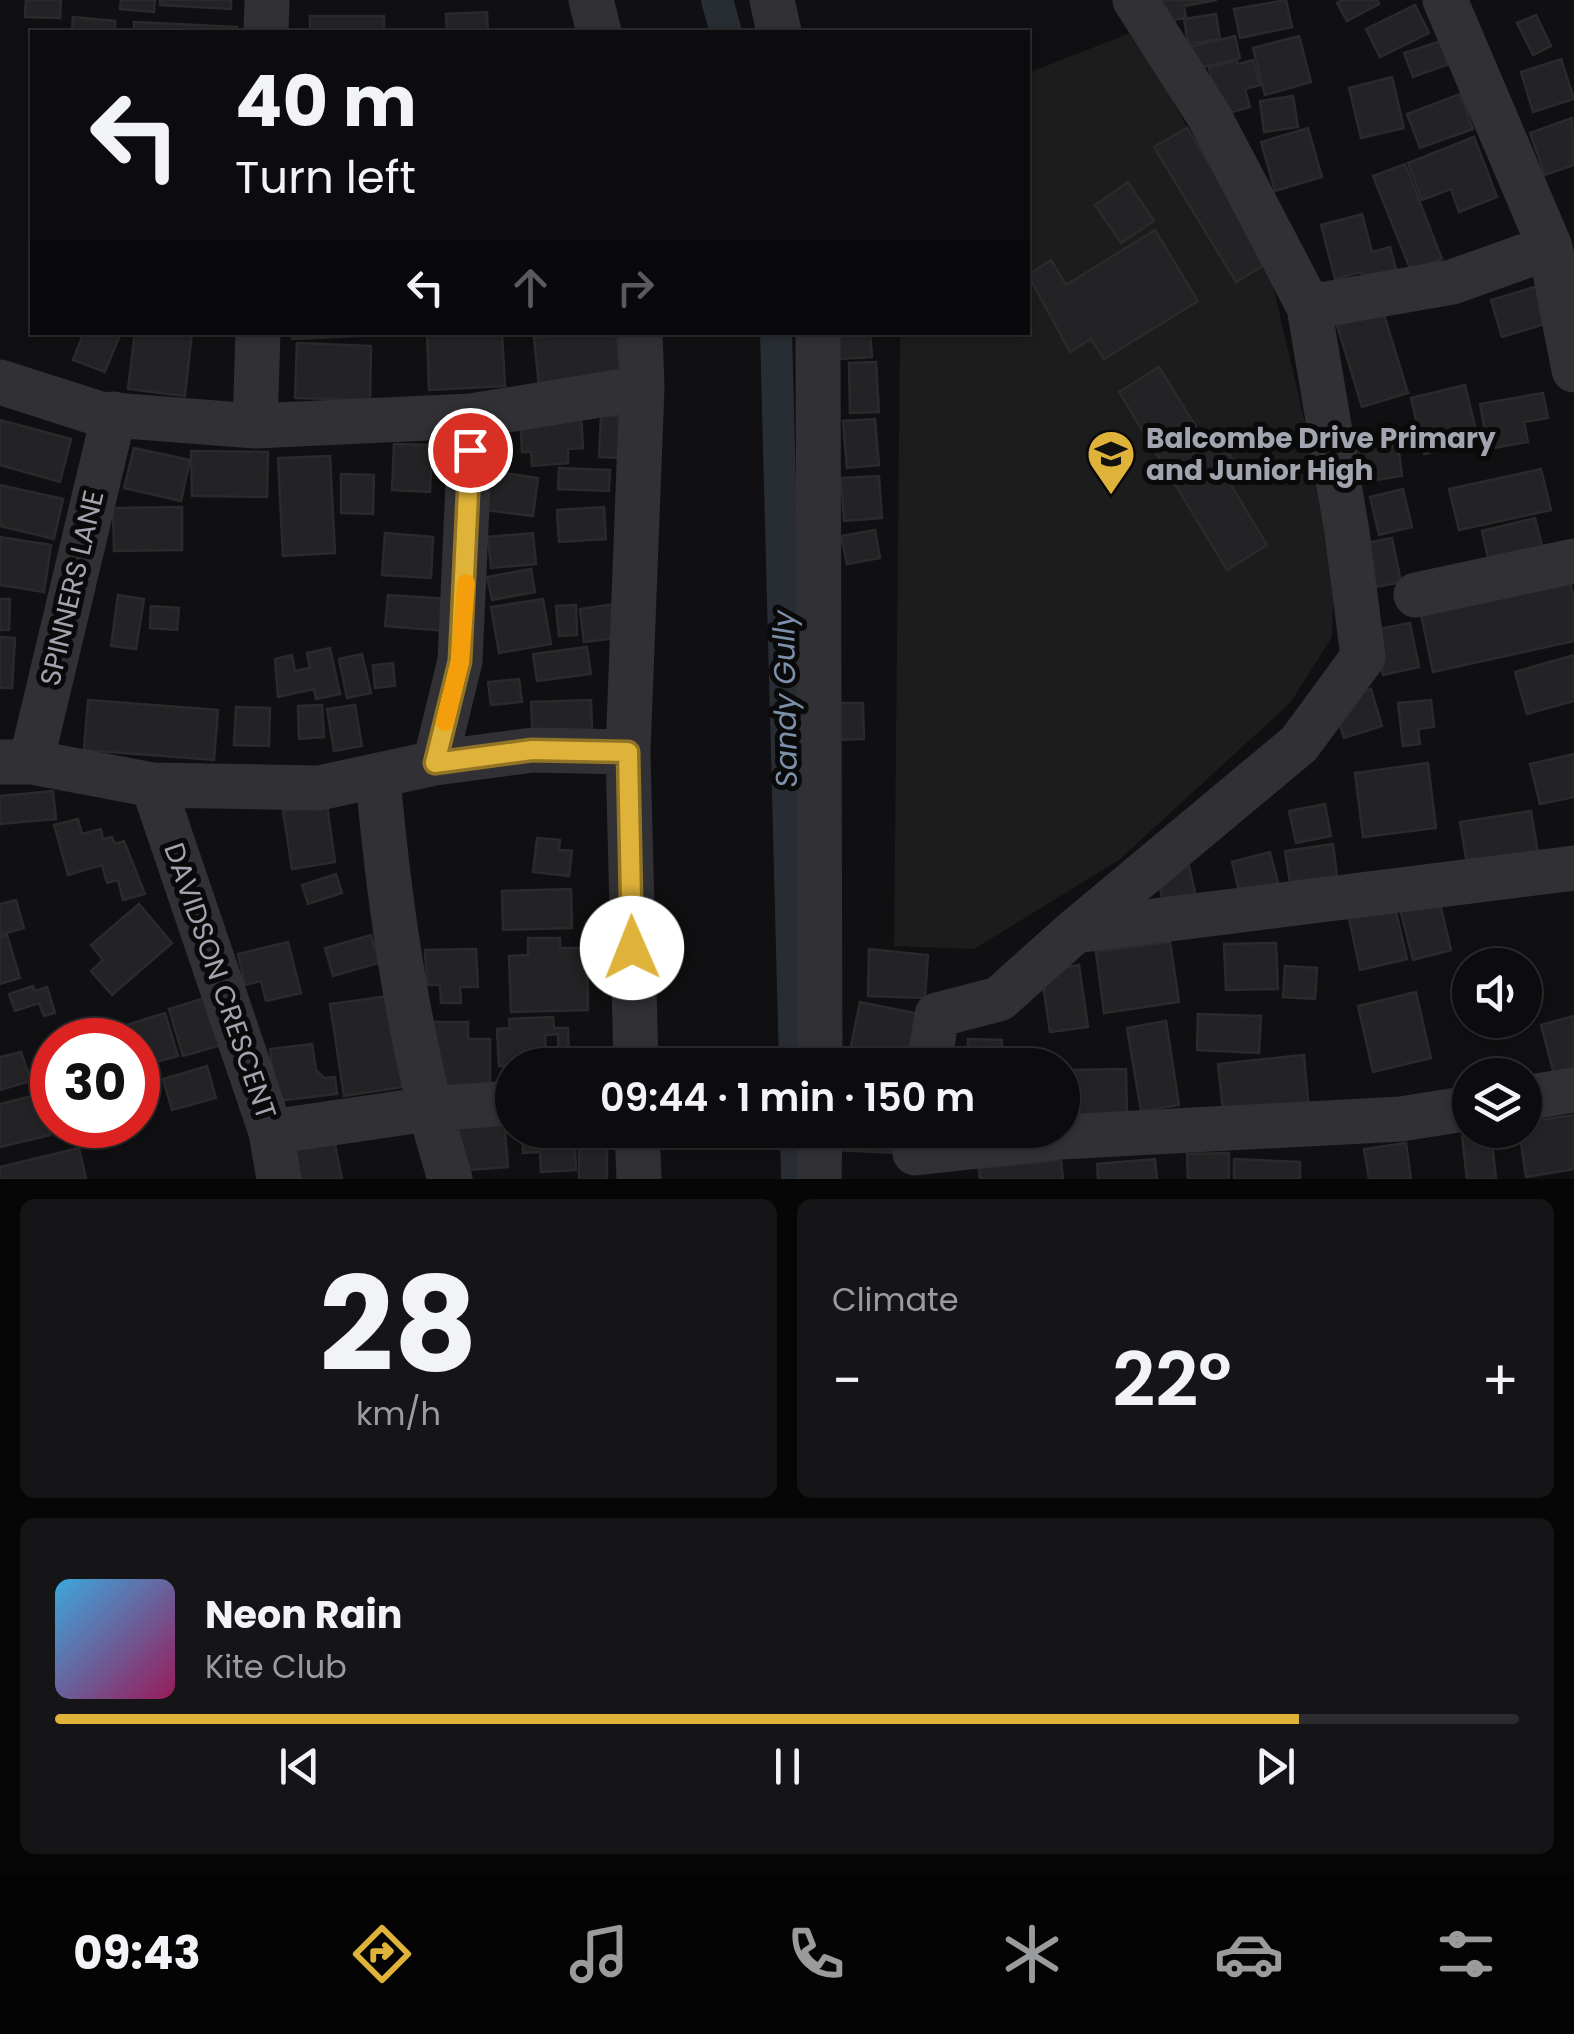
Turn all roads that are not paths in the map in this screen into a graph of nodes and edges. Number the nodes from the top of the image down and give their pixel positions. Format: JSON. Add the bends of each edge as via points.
{"nodes":[{"id":1,"x":267,"y":0,"type":"edge"},
{"id":2,"x":591,"y":0,"type":"edge"},
{"id":3,"x":772,"y":0,"type":"edge"},
{"id":4,"x":1135,"y":0,"type":"edge"},
{"id":5,"x":1445,"y":0,"type":"edge"},
{"id":6,"x":266,"y":30,"type":"edge"},
{"id":7,"x":598,"y":30,"type":"edge"},
{"id":8,"x":779,"y":30,"type":"edge"},
{"id":9,"x":1550,"y":248,"type":"junction"},
{"id":10,"x":1310,"y":307,"type":"junction"},
{"id":11,"x":258,"y":335,"type":"edge"},
{"id":12,"x":640,"y":335,"type":"edge"},
{"id":13,"x":818,"y":335,"type":"edge"},
{"id":14,"x":1574,"y":370,"type":"edge"},
{"id":15,"x":0,"y":382,"type":"edge"},
{"id":16,"x":642,"y":388,"type":"junction"},
{"id":17,"x":114,"y":414,"type":"junction"},
{"id":18,"x":471,"y":416,"type":"junction"},
{"id":19,"x":255,"y":426,"type":"junction"},
{"id":20,"x":1574,"y":561,"type":"edge"},
{"id":21,"x":1416,"y":594,"type":"dead end"},
{"id":22,"x":628,"y":752,"type":"junction"},
{"id":23,"x":15,"y":762,"type":"edge"},
{"id":24,"x":435,"y":763,"type":"junction"},
{"id":25,"x":378,"y":778,"type":"junction"},
{"id":26,"x":154,"y":785,"type":"junction"},
{"id":27,"x":1574,"y":868,"type":"edge"},
{"id":28,"x":1075,"y":931,"type":"junction"},
{"id":29,"x":636,"y":1048,"type":"edge"},
{"id":30,"x":820,"y":1048,"type":"edge"},
{"id":31,"x":932,"y":1048,"type":"edge"},
{"id":32,"x":1574,"y":1090,"type":"edge"},
{"id":33,"x":1542,"y":1095,"type":"edge"},
{"id":34,"x":495,"y":1104,"type":"edge"},
{"id":35,"x":428,"y":1110,"type":"junction"},
{"id":36,"x":1452,"y":1111,"type":"edge"},
{"id":37,"x":271,"y":1132,"type":"junction"},
{"id":38,"x":638,"y":1148,"type":"edge"},
{"id":39,"x":820,"y":1148,"type":"edge"},
{"id":40,"x":916,"y":1154,"type":"edge"},
{"id":41,"x":279,"y":1179,"type":"edge"},
{"id":42,"x":450,"y":1179,"type":"edge"},
{"id":43,"x":639,"y":1179,"type":"edge"},
{"id":44,"x":819,"y":1179,"type":"edge"}],
"edges":[{"from":1,"to":6,"type":"street"},
{"from":2,"to":7,"type":"street"},
{"from":3,"to":8,"type":"street"},
{"from":4,"to":10,"type":"street","via":[[1209,116]]},
{"from":5,"to":9,"type":"street"},
{"from":9,"to":10,"type":"street","via":[[1452,282]]},
{"from":9,"to":14,"type":"street"},
{"from":10,"to":28,"type":"street","via":[[1363,657],[1298,744]]},
{"from":11,"to":19,"type":"street"},
{"from":12,"to":16,"type":"street"},
{"from":13,"to":30,"type":"street"},
{"from":15,"to":17,"type":"street"},
{"from":16,"to":18,"type":"street"},
{"from":16,"to":22,"type":"street"},
{"from":17,"to":19,"type":"street"},
{"from":17,"to":23,"type":"street","name":"SPINNERS LANE"},
{"from":18,"to":19,"type":"street"},
{"from":18,"to":24,"type":"street","via":[[460,661]]},
{"from":20,"to":21,"type":"street"},
{"from":22,"to":24,"type":"street","via":[[532,750]]},
{"from":22,"to":29,"type":"street"},
{"from":23,"to":26,"type":"street"},
{"from":24,"to":25,"type":"street"},
{"from":25,"to":26,"type":"street","via":[[318,788]]},
{"from":25,"to":35,"type":"street","via":[[386,869]]},
{"from":26,"to":37,"type":"street","name":"DAVIDSON CRESCENT"},
{"from":27,"to":28,"type":"street"},
{"from":28,"to":31,"type":"street","via":[[999,999],[937,1015]]},
{"from":32,"to":33,"type":"street"},
{"from":34,"to":35,"type":"street"},
{"from":35,"to":37,"type":"street"},
{"from":35,"to":42,"type":"street"},
{"from":36,"to":40,"type":"street","via":[[1060,1137]]},
{"from":37,"to":41,"type":"street","name":"DAVIDSON CRESCENT"},
{"from":38,"to":43,"type":"street"},
{"from":39,"to":44,"type":"street"}]}
